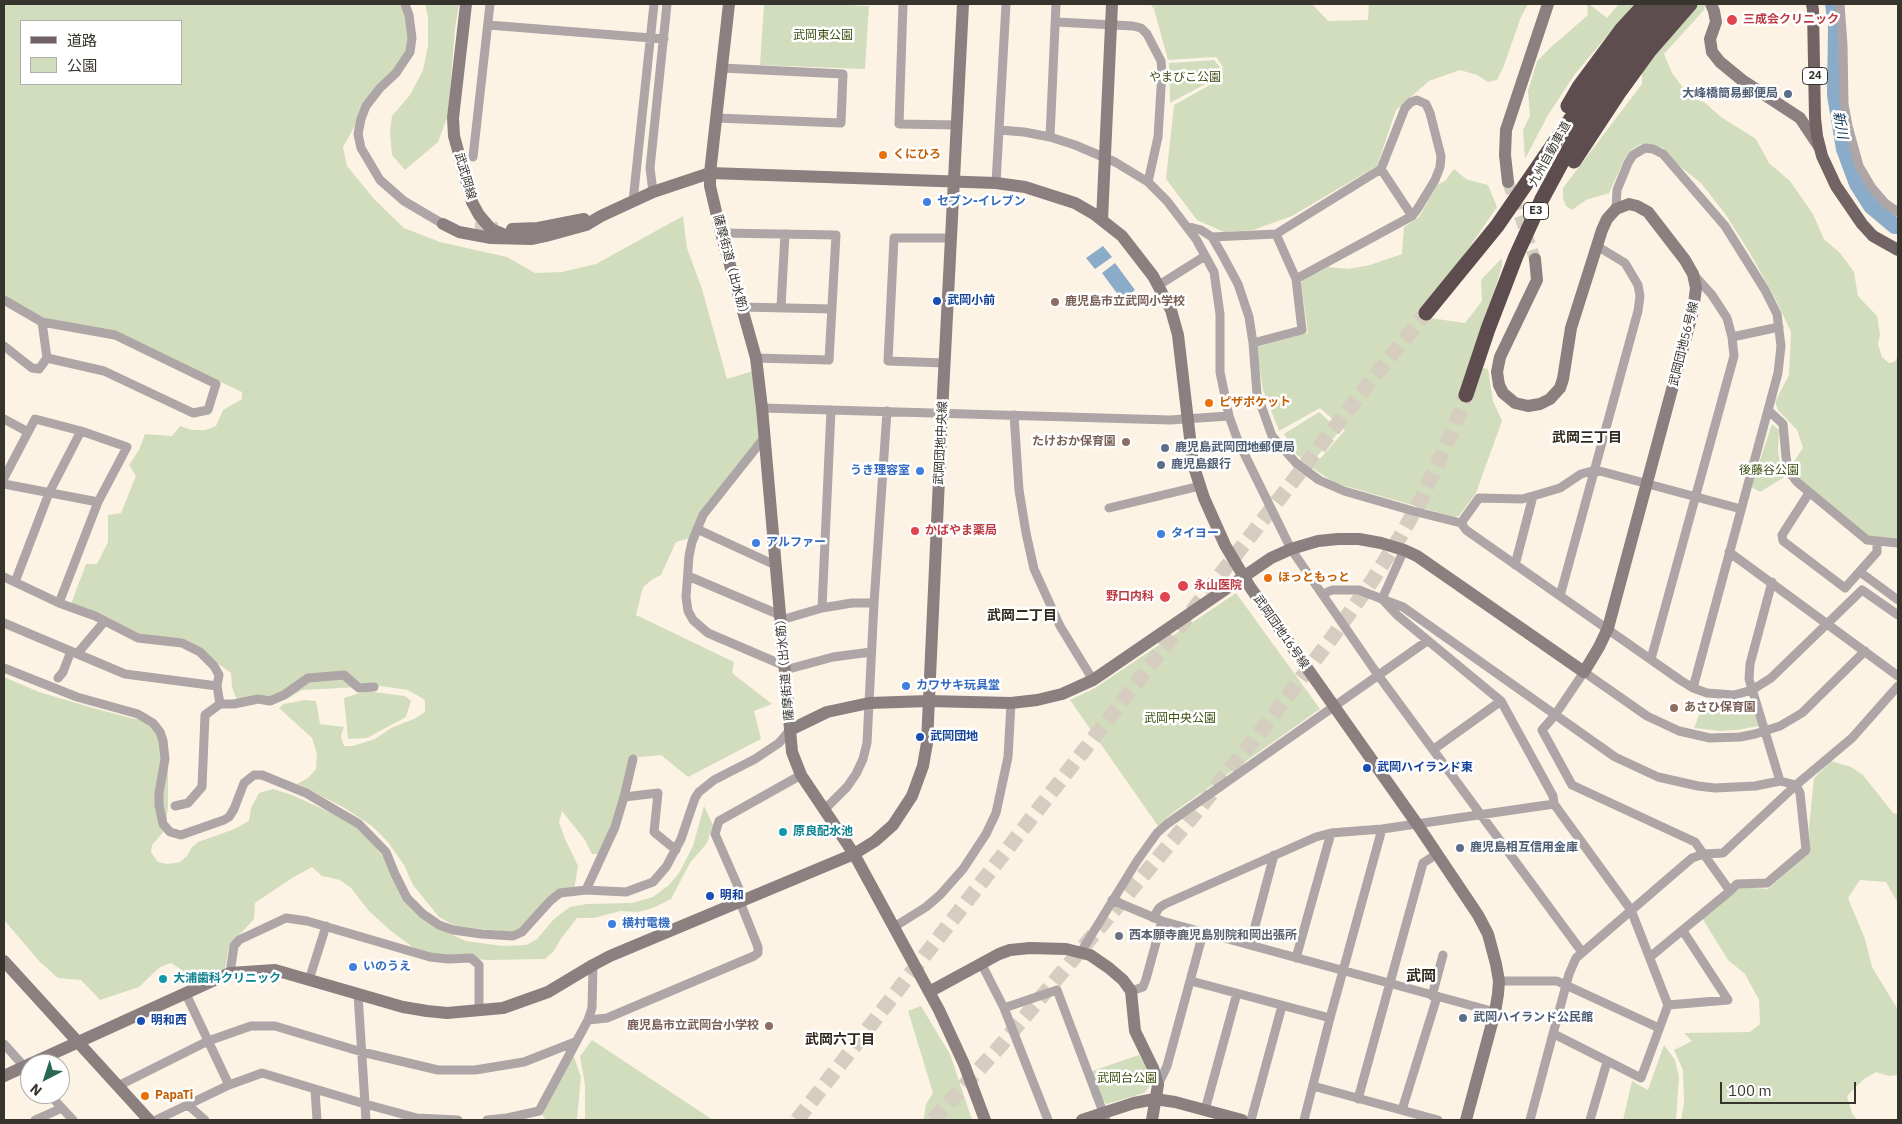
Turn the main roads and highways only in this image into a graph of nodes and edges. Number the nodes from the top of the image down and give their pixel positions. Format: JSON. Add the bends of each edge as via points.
{"nodes":[{"id":1,"x":1645,"y":4,"type":"edge"},
{"id":2,"x":1659,"y":4,"type":"edge"},
{"id":3,"x":1674,"y":4,"type":"edge"},
{"id":4,"x":1690,"y":4,"type":"edge"},
{"id":5,"x":1812,"y":4,"type":"edge"},
{"id":6,"x":1635,"y":40,"type":"junction"},
{"id":7,"x":1898,"y":250,"type":"edge"},
{"id":8,"x":1426,"y":313,"type":"tunnel mouth"},
{"id":9,"x":1466,"y":395,"type":"tunnel mouth"}],
"edges":[{"from":1,"to":6,"type":"highway"},
{"from":2,"to":6,"type":"highway","name":"九州自動車道","number":"E3"},
{"from":3,"to":6,"type":"highway","name":"九州自動車道","number":"E3"},
{"from":4,"to":6,"type":"highway"},
{"from":5,"to":7,"type":"main road","number":"24","via":[[1815,118],[1820,148],[1836,186],[1862,224],[1873,236]]},
{"from":6,"to":8,"type":"highway","name":"九州自動車道","number":"E3","via":[[1568,121],[1497,226]]},
{"from":6,"to":9,"type":"highway","name":"九州自動車道","number":"E3","via":[[1555,174],[1516,256]]}]}
